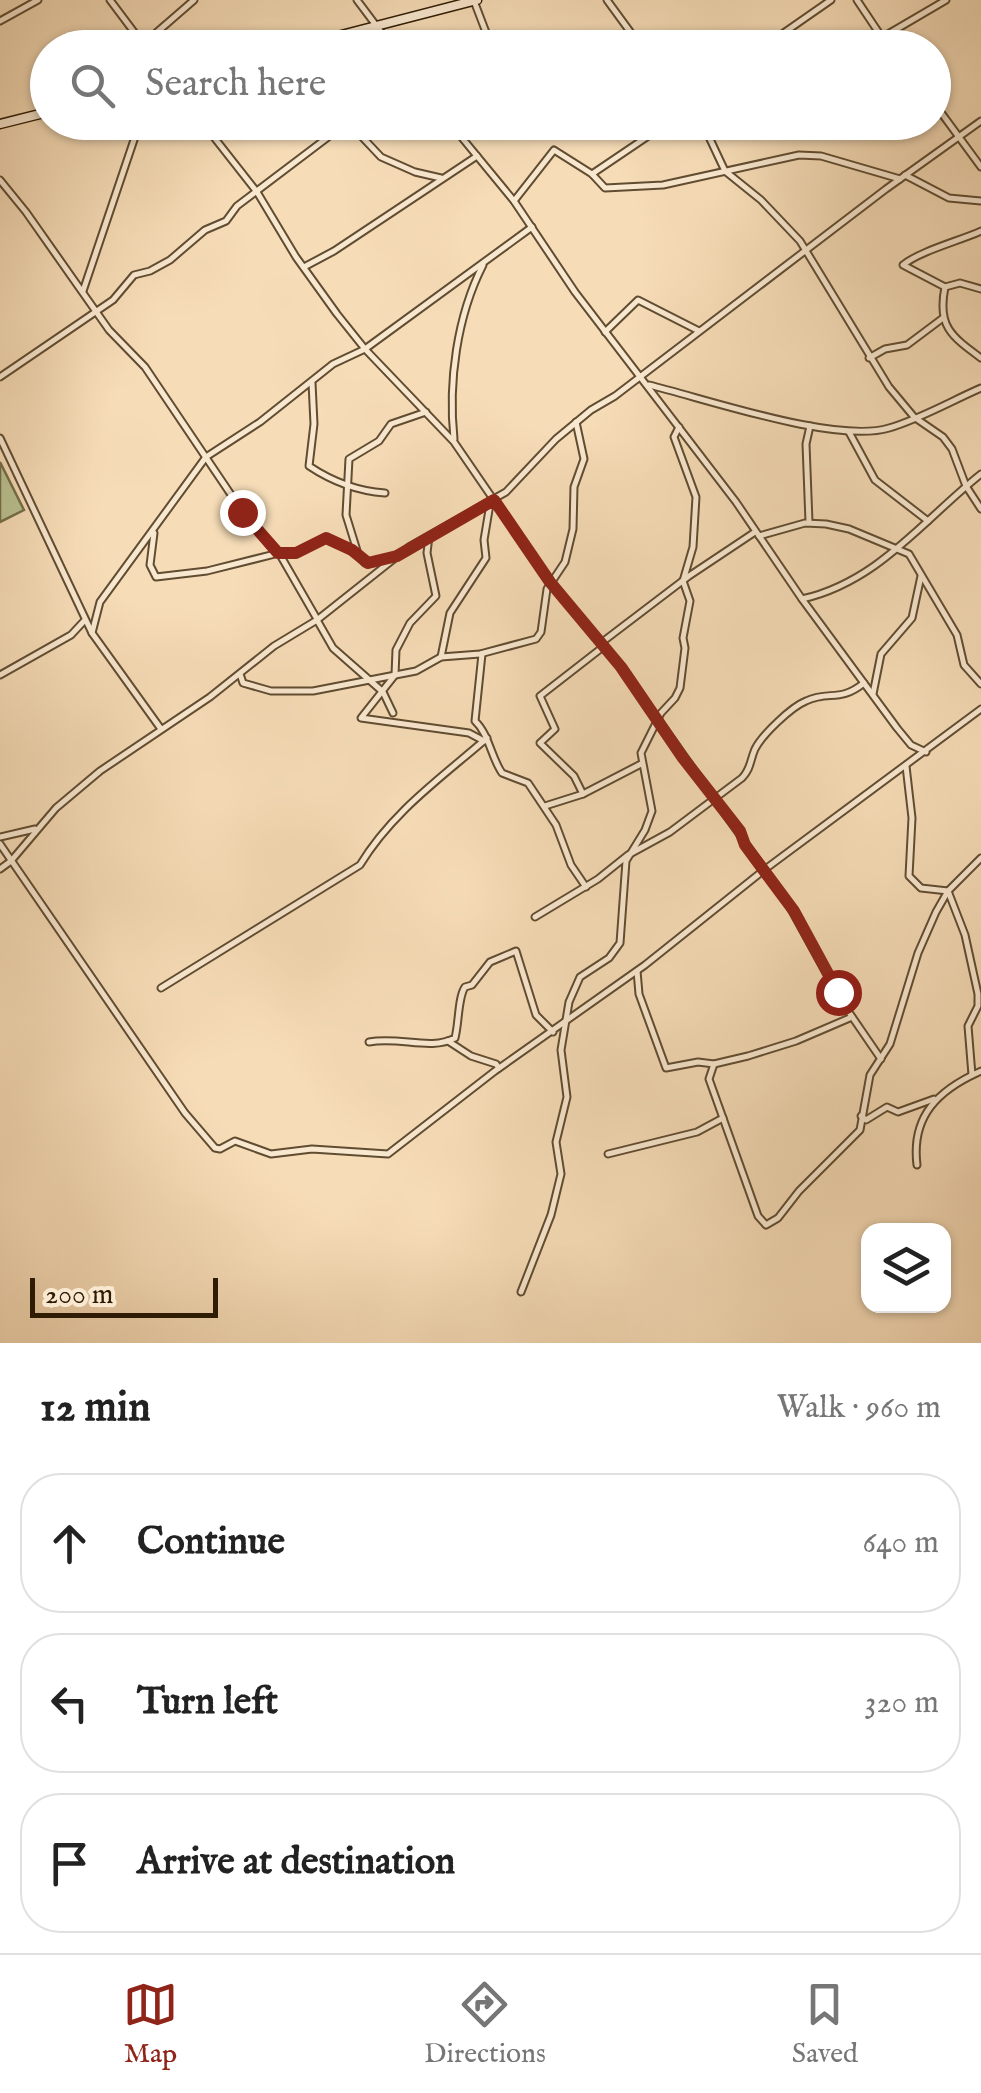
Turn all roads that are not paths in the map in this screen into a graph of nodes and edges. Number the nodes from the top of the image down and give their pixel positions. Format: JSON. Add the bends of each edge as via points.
{"nodes":[{"id":1,"x":38,"y":0,"type":"edge"},
{"id":2,"x":110,"y":0,"type":"edge"},
{"id":3,"x":194,"y":0,"type":"edge"},
{"id":4,"x":356,"y":0,"type":"edge"},
{"id":5,"x":608,"y":0,"type":"edge"},
{"id":6,"x":831,"y":0,"type":"edge"},
{"id":7,"x":857,"y":0,"type":"edge"},
{"id":8,"x":944,"y":0,"type":"edge"},
{"id":9,"x":472,"y":1,"type":"edge"},
{"id":10,"x":0,"y":21,"type":"edge"},
{"id":11,"x":378,"y":25,"type":"junction"},
{"id":12,"x":133,"y":30,"type":"edge"},
{"id":13,"x":161,"y":30,"type":"edge"},
{"id":14,"x":359,"y":30,"type":"edge"},
{"id":15,"x":381,"y":30,"type":"edge"},
{"id":16,"x":484,"y":30,"type":"edge"},
{"id":17,"x":629,"y":30,"type":"edge"},
{"id":18,"x":788,"y":30,"type":"edge"},
{"id":19,"x":877,"y":30,"type":"edge"},
{"id":20,"x":904,"y":30,"type":"edge"},
{"id":21,"x":30,"y":116,"type":"edge"},
{"id":22,"x":981,"y":121,"type":"edge"},
{"id":23,"x":0,"y":124,"type":"edge"},
{"id":24,"x":951,"y":125,"type":"edge"},
{"id":25,"x":959,"y":135,"type":"junction"},
{"id":26,"x":136,"y":140,"type":"edge"},
{"id":27,"x":216,"y":140,"type":"edge"},
{"id":28,"x":326,"y":140,"type":"edge"},
{"id":29,"x":364,"y":140,"type":"edge"},
{"id":30,"x":463,"y":140,"type":"edge"},
{"id":31,"x":643,"y":140,"type":"edge"},
{"id":32,"x":710,"y":140,"type":"edge"},
{"id":33,"x":476,"y":156,"type":"junction"},
{"id":34,"x":981,"y":167,"type":"edge"},
{"id":35,"x":724,"y":171,"type":"junction"},
{"id":36,"x":592,"y":174,"type":"junction"},
{"id":37,"x":902,"y":177,"type":"junction"},
{"id":38,"x":441,"y":178,"type":"junction"},
{"id":39,"x":0,"y":180,"type":"edge"},
{"id":40,"x":257,"y":192,"type":"junction"},
{"id":41,"x":514,"y":201,"type":"junction"},
{"id":42,"x":981,"y":201,"type":"edge"},
{"id":43,"x":532,"y":227,"type":"junction"},
{"id":44,"x":981,"y":231,"type":"edge"},
{"id":45,"x":806,"y":249,"type":"junction"},
{"id":46,"x":484,"y":262,"type":"junction"},
{"id":47,"x":304,"y":267,"type":"junction"},
{"id":48,"x":945,"y":286,"type":"junction"},
{"id":49,"x":981,"y":289,"type":"edge"},
{"id":50,"x":83,"y":291,"type":"junction"},
{"id":51,"x":96,"y":310,"type":"junction"},
{"id":52,"x":943,"y":318,"type":"junction"},
{"id":53,"x":699,"y":331,"type":"junction"},
{"id":54,"x":606,"y":332,"type":"junction"},
{"id":55,"x":365,"y":349,"type":"junction"},
{"id":56,"x":869,"y":358,"type":"junction"},
{"id":57,"x":981,"y":358,"type":"edge"},
{"id":58,"x":0,"y":377,"type":"edge"},
{"id":59,"x":638,"y":377,"type":"junction"},
{"id":60,"x":312,"y":383,"type":"junction"},
{"id":61,"x":648,"y":385,"type":"junction"},
{"id":62,"x":981,"y":388,"type":"edge"},
{"id":63,"x":426,"y":412,"type":"junction"},
{"id":64,"x":914,"y":417,"type":"junction"},
{"id":65,"x":576,"y":422,"type":"junction"},
{"id":66,"x":679,"y":426,"type":"junction"},
{"id":67,"x":810,"y":426,"type":"junction"},
{"id":68,"x":849,"y":432,"type":"junction"},
{"id":69,"x":0,"y":438,"type":"edge"},
{"id":70,"x":454,"y":442,"type":"junction"},
{"id":71,"x":206,"y":456,"type":"junction"},
{"id":72,"x":981,"y":474,"type":"edge"},
{"id":73,"x":348,"y":486,"type":"junction"},
{"id":74,"x":966,"y":486,"type":"junction"},
{"id":75,"x":385,"y":492,"type":"dead end"},
{"id":76,"x":492,"y":501,"type":"junction"},
{"id":77,"x":981,"y":509,"type":"edge"},
{"id":78,"x":928,"y":521,"type":"junction"},
{"id":79,"x":809,"y":524,"type":"junction"},
{"id":80,"x":155,"y":530,"type":"junction"},
{"id":81,"x":757,"y":534,"type":"junction"},
{"id":82,"x":429,"y":536,"type":"junction"},
{"id":83,"x":900,"y":548,"type":"junction"},
{"id":84,"x":278,"y":553,"type":"junction"},
{"id":85,"x":397,"y":556,"type":"junction"},
{"id":86,"x":360,"y":560,"type":"junction"},
{"id":87,"x":921,"y":576,"type":"junction"},
{"id":88,"x":683,"y":581,"type":"junction"},
{"id":89,"x":550,"y":582,"type":"junction"},
{"id":90,"x":802,"y":599,"type":"junction"},
{"id":91,"x":85,"y":620,"type":"junction"},
{"id":92,"x":317,"y":620,"type":"junction"},
{"id":93,"x":92,"y":632,"type":"junction"},
{"id":94,"x":602,"y":645,"type":"junction"},
{"id":95,"x":482,"y":654,"type":"junction"},
{"id":96,"x":441,"y":657,"type":"junction"},
{"id":97,"x":240,"y":674,"type":"junction"},
{"id":98,"x":395,"y":674,"type":"junction"},
{"id":99,"x":0,"y":675,"type":"edge"},
{"id":100,"x":371,"y":679,"type":"junction"},
{"id":101,"x":864,"y":682,"type":"junction"},
{"id":102,"x":981,"y":684,"type":"edge"},
{"id":103,"x":383,"y":692,"type":"junction"},
{"id":104,"x":873,"y":694,"type":"junction"},
{"id":105,"x":981,"y":709,"type":"edge"},
{"id":106,"x":393,"y":713,"type":"dead end"},
{"id":107,"x":657,"y":721,"type":"junction"},
{"id":108,"x":160,"y":729,"type":"junction"},
{"id":109,"x":485,"y":739,"type":"junction"},
{"id":110,"x":926,"y":752,"type":"junction"},
{"id":111,"x":641,"y":764,"type":"junction"},
{"id":112,"x":906,"y":765,"type":"junction"},
{"id":113,"x":584,"y":794,"type":"junction"},
{"id":114,"x":715,"y":799,"type":"junction"},
{"id":115,"x":544,"y":806,"type":"junction"},
{"id":116,"x":38,"y":828,"type":"junction"},
{"id":117,"x":0,"y":841,"type":"edge"},
{"id":118,"x":628,"y":856,"type":"junction"},
{"id":119,"x":981,"y":858,"type":"edge"},
{"id":120,"x":11,"y":861,"type":"junction"},
{"id":121,"x":0,"y":869,"type":"edge"},
{"id":122,"x":764,"y":870,"type":"junction"},
{"id":123,"x":586,"y":887,"type":"junction"},
{"id":124,"x":948,"y":891,"type":"junction"},
{"id":125,"x":536,"y":917,"type":"dead end"},
{"id":126,"x":637,"y":971,"type":"junction"},
{"id":127,"x":161,"y":988,"type":"dead end"},
{"id":128,"x":852,"y":1018,"type":"junction"},
{"id":129,"x":566,"y":1023,"type":"junction"},
{"id":130,"x":552,"y":1032,"type":"junction"},
{"id":131,"x":369,"y":1042,"type":"dead end"},
{"id":132,"x":448,"y":1042,"type":"junction"},
{"id":133,"x":881,"y":1059,"type":"junction"},
{"id":134,"x":714,"y":1064,"type":"junction"},
{"id":135,"x":499,"y":1068,"type":"junction"},
{"id":136,"x":981,"y":1071,"type":"edge"},
{"id":137,"x":972,"y":1075,"type":"junction"},
{"id":138,"x":935,"y":1098,"type":"junction"},
{"id":139,"x":861,"y":1116,"type":"junction"},
{"id":140,"x":723,"y":1118,"type":"junction"},
{"id":141,"x":608,"y":1154,"type":"dead end"},
{"id":142,"x":917,"y":1166,"type":"dead end"},
{"id":143,"x":521,"y":1292,"type":"dead end"}],
"edges":[{"from":1,"to":10,"type":"street"},
{"from":2,"to":12,"type":"street"},
{"from":3,"to":13,"type":"street"},
{"from":4,"to":11,"type":"street"},
{"from":5,"to":17,"type":"street"},
{"from":6,"to":18,"type":"street"},
{"from":7,"to":19,"type":"street"},
{"from":8,"to":20,"type":"street"},
{"from":9,"to":11,"type":"street"},
{"from":9,"to":16,"type":"street"},
{"from":11,"to":14,"type":"street"},
{"from":11,"to":15,"type":"street"},
{"from":21,"to":23,"type":"street"},
{"from":22,"to":25,"type":"street"},
{"from":24,"to":25,"type":"street"},
{"from":25,"to":34,"type":"street"},
{"from":25,"to":37,"type":"street"},
{"from":26,"to":50,"type":"street"},
{"from":27,"to":40,"type":"street"},
{"from":28,"to":40,"type":"street"},
{"from":29,"to":38,"type":"street","via":[[381,157]]},
{"from":30,"to":33,"type":"street"},
{"from":31,"to":36,"type":"street"},
{"from":32,"to":35,"type":"street"},
{"from":33,"to":38,"type":"street"},
{"from":33,"to":41,"type":"street"},
{"from":35,"to":36,"type":"street","via":[[610,188]]},
{"from":35,"to":37,"type":"street","via":[[800,155]]},
{"from":35,"to":45,"type":"street"},
{"from":36,"to":41,"type":"street","via":[[554,150]]},
{"from":37,"to":42,"type":"street","via":[[949,198]]},
{"from":37,"to":45,"type":"street"},
{"from":38,"to":47,"type":"street"},
{"from":39,"to":50,"type":"street"},
{"from":40,"to":47,"type":"street"},
{"from":40,"to":51,"type":"street","via":[[182,252],[134,274]]},
{"from":41,"to":43,"type":"street"},
{"from":43,"to":46,"type":"street"},
{"from":43,"to":54,"type":"street"},
{"from":44,"to":48,"type":"street","via":[[904,265]]},
{"from":45,"to":53,"type":"street"},
{"from":45,"to":56,"type":"street"},
{"from":46,"to":55,"type":"street"},
{"from":46,"to":70,"type":"street","via":[[466,302],[457,354]]},
{"from":47,"to":55,"type":"street"},
{"from":48,"to":49,"type":"street"},
{"from":48,"to":52,"type":"street"},
{"from":50,"to":51,"type":"street"},
{"from":51,"to":58,"type":"street"},
{"from":51,"to":71,"type":"street"},
{"from":52,"to":56,"type":"street","via":[[907,346]]},
{"from":52,"to":57,"type":"street","via":[[956,340]]},
{"from":53,"to":54,"type":"street","via":[[638,300]]},
{"from":53,"to":59,"type":"street"},
{"from":54,"to":59,"type":"street"},
{"from":55,"to":60,"type":"street","via":[[332,364]]},
{"from":55,"to":63,"type":"street"},
{"from":56,"to":64,"type":"street"},
{"from":59,"to":61,"type":"street"},
{"from":59,"to":65,"type":"street"},
{"from":60,"to":71,"type":"street"},
{"from":60,"to":73,"type":"street","via":[[309,466]]},
{"from":61,"to":66,"type":"street"},
{"from":61,"to":67,"type":"street"},
{"from":62,"to":64,"type":"street"},
{"from":63,"to":70,"type":"street"},
{"from":63,"to":73,"type":"street","via":[[391,424],[379,441],[350,457]]},
{"from":64,"to":68,"type":"street","via":[[892,428]]},
{"from":64,"to":74,"type":"street","via":[[943,437]]},
{"from":65,"to":76,"type":"street"},
{"from":65,"to":89,"type":"street","via":[[584,460],[574,488],[574,529],[566,562]]},
{"from":66,"to":81,"type":"street"},
{"from":66,"to":88,"type":"street","via":[[674,437],[696,497]]},
{"from":67,"to":68,"type":"street"},
{"from":67,"to":79,"type":"street"},
{"from":68,"to":78,"type":"street","via":[[875,480]]},
{"from":69,"to":91,"type":"street"},
{"from":70,"to":76,"type":"street"},
{"from":71,"to":80,"type":"street"},
{"from":71,"to":84,"type":"street"},
{"from":72,"to":74,"type":"street"},
{"from":73,"to":75,"type":"street"},
{"from":73,"to":86,"type":"street","via":[[346,515]]},
{"from":74,"to":77,"type":"street"},
{"from":74,"to":78,"type":"street"},
{"from":76,"to":82,"type":"street"},
{"from":76,"to":89,"type":"street"},
{"from":76,"to":96,"type":"street","via":[[486,558],[450,613]]},
{"from":78,"to":83,"type":"street"},
{"from":79,"to":81,"type":"street"},
{"from":79,"to":83,"type":"street","via":[[848,529]]},
{"from":80,"to":84,"type":"street","via":[[150,564],[156,577]]},
{"from":80,"to":93,"type":"street","via":[[100,602]]},
{"from":81,"to":88,"type":"street"},
{"from":81,"to":90,"type":"street"},
{"from":82,"to":85,"type":"street"},
{"from":82,"to":98,"type":"street","via":[[436,596],[400,640]]},
{"from":83,"to":87,"type":"street"},
{"from":83,"to":90,"type":"street","via":[[860,577]]},
{"from":84,"to":86,"type":"street","via":[[296,553],[326,538]]},
{"from":84,"to":92,"type":"street"},
{"from":85,"to":86,"type":"street"},
{"from":85,"to":92,"type":"street"},
{"from":87,"to":102,"type":"street","via":[[957,636],[964,665]]},
{"from":87,"to":104,"type":"street","via":[[912,618],[881,654]]},
{"from":88,"to":94,"type":"street"},
{"from":88,"to":107,"type":"street","via":[[690,601],[680,688]]},
{"from":89,"to":94,"type":"street"},
{"from":89,"to":95,"type":"street","via":[[539,636]]},
{"from":90,"to":101,"type":"street"},
{"from":91,"to":93,"type":"street"},
{"from":91,"to":99,"type":"street"},
{"from":92,"to":97,"type":"street"},
{"from":92,"to":100,"type":"street","via":[[334,648]]},
{"from":93,"to":108,"type":"street"},
{"from":94,"to":107,"type":"street"},
{"from":94,"to":113,"type":"street","via":[[540,696],[555,730],[540,743]]},
{"from":95,"to":96,"type":"street"},
{"from":95,"to":109,"type":"street","via":[[475,721]]},
{"from":96,"to":98,"type":"street"},
{"from":97,"to":100,"type":"street","via":[[254,689],[289,693]]},
{"from":97,"to":108,"type":"street"},
{"from":98,"to":100,"type":"street"},
{"from":98,"to":103,"type":"street"},
{"from":100,"to":103,"type":"street"},
{"from":101,"to":104,"type":"street"},
{"from":101,"to":114,"type":"street","via":[[847,695],[800,704],[757,746],[746,775]]},
{"from":103,"to":106,"type":"street"},
{"from":103,"to":109,"type":"street","via":[[361,718]]},
{"from":104,"to":110,"type":"street","via":[[908,742]]},
{"from":105,"to":110,"type":"street"},
{"from":107,"to":111,"type":"street"},
{"from":107,"to":114,"type":"street"},
{"from":108,"to":116,"type":"street","via":[[100,771]]},
{"from":109,"to":115,"type":"street","via":[[502,773],[528,782]]},
{"from":109,"to":127,"type":"street","via":[[378,836],[360,865]]},
{"from":110,"to":112,"type":"street"},
{"from":111,"to":113,"type":"street"},
{"from":111,"to":118,"type":"street","via":[[651,817]]},
{"from":112,"to":122,"type":"street"},
{"from":112,"to":124,"type":"street","via":[[909,876],[921,888]]},
{"from":113,"to":115,"type":"street"},
{"from":114,"to":118,"type":"street"},
{"from":114,"to":122,"type":"street"},
{"from":115,"to":123,"type":"street"},
{"from":116,"to":117,"type":"street"},
{"from":116,"to":120,"type":"street"},
{"from":117,"to":120,"type":"street"},
{"from":118,"to":123,"type":"street"},
{"from":118,"to":129,"type":"street","via":[[620,943],[580,977]]},
{"from":119,"to":124,"type":"street"},
{"from":120,"to":121,"type":"street"},
{"from":120,"to":135,"type":"street","via":[[215,1148],[235,1141],[271,1154],[392,1153]]},
{"from":122,"to":126,"type":"street"},
{"from":122,"to":128,"type":"street"},
{"from":123,"to":125,"type":"street"},
{"from":124,"to":133,"type":"street"},
{"from":124,"to":137,"type":"street","via":[[978,994],[968,1026]]},
{"from":126,"to":129,"type":"street"},
{"from":126,"to":134,"type":"street","via":[[666,1068]]},
{"from":128,"to":133,"type":"street"},
{"from":128,"to":134,"type":"street","via":[[796,1042]]},
{"from":129,"to":130,"type":"street"},
{"from":129,"to":143,"type":"street","via":[[566,1096],[556,1142],[561,1174]]},
{"from":130,"to":132,"type":"street","via":[[536,1015],[516,951],[490,962],[465,987],[455,1038]]},
{"from":130,"to":135,"type":"street"},
{"from":131,"to":132,"type":"street"},
{"from":132,"to":135,"type":"street"},
{"from":133,"to":139,"type":"street","via":[[870,1075]]},
{"from":134,"to":140,"type":"street","via":[[709,1079]]},
{"from":136,"to":137,"type":"street"},
{"from":137,"to":138,"type":"street"},
{"from":138,"to":139,"type":"street","via":[[898,1112],[886,1107],[866,1120]]},
{"from":138,"to":142,"type":"street","via":[[919,1126]]},
{"from":139,"to":140,"type":"street","via":[[860,1130],[766,1224]]},
{"from":140,"to":141,"type":"street","via":[[697,1132]]}]}
